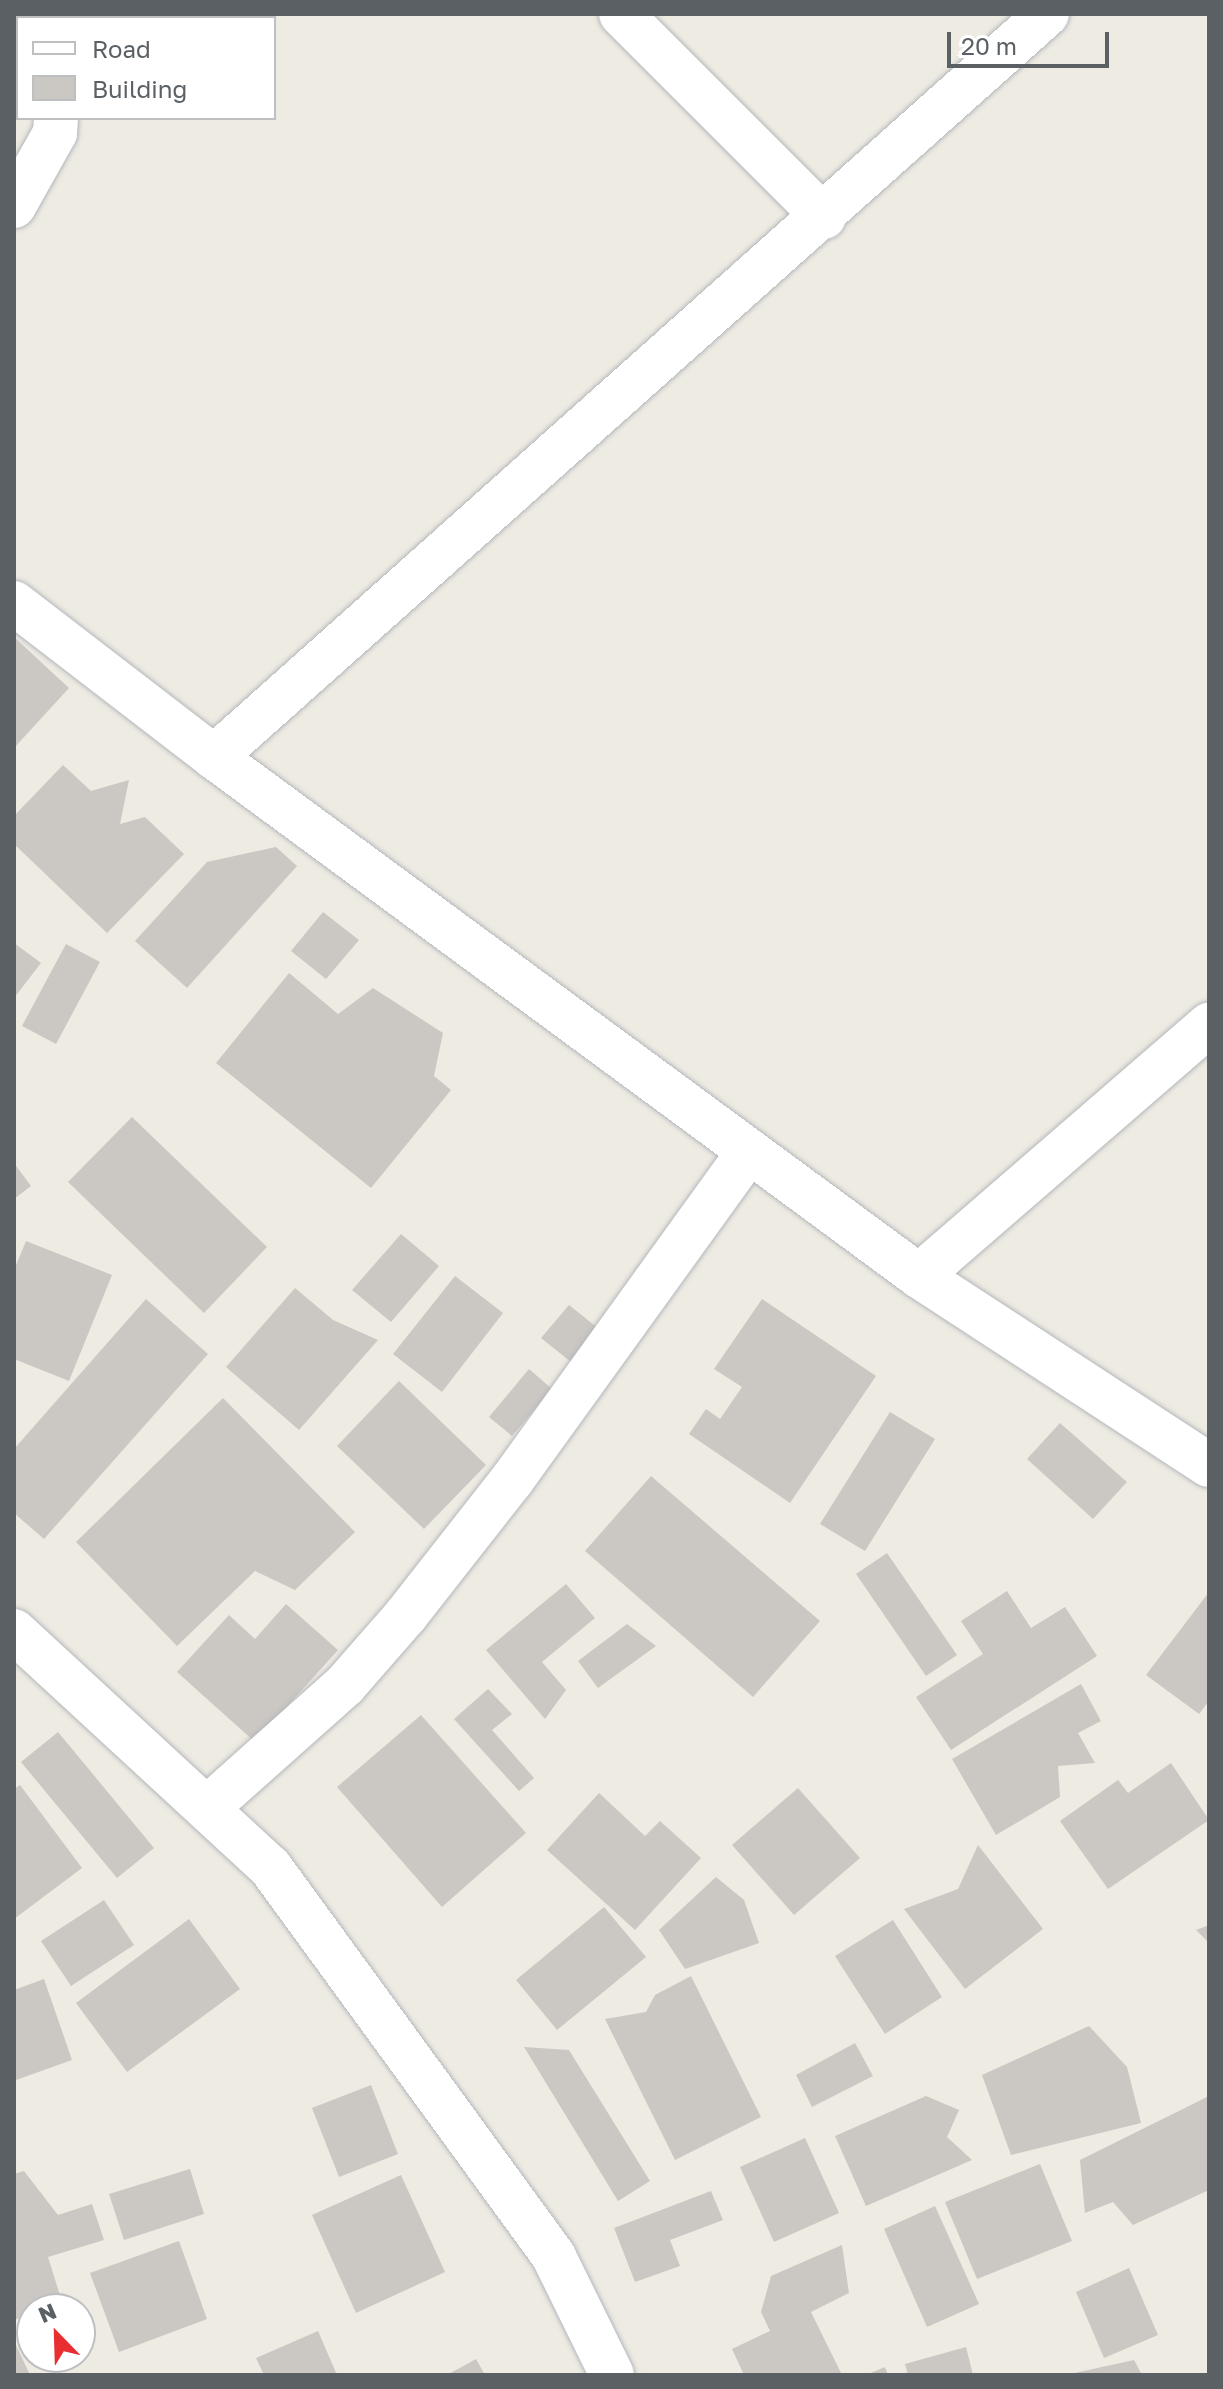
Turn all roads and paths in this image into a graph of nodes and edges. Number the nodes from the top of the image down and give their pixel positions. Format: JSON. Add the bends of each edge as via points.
{"nodes":[{"id":1,"x":621,"y":14,"type":"edge"},
{"id":2,"x":1053,"y":17,"type":"edge"},
{"id":3,"x":56,"y":120,"type":"edge"},
{"id":4,"x":14,"y":206,"type":"edge"},
{"id":5,"x":824,"y":217,"type":"junction"},
{"id":6,"x":14,"y":603,"type":"edge"},
{"id":7,"x":214,"y":757,"type":"junction"},
{"id":8,"x":1209,"y":1025,"type":"edge"},
{"id":9,"x":749,"y":1151,"type":"junction"},
{"id":10,"x":919,"y":1276,"type":"junction"},
{"id":11,"x":1209,"y":1465,"type":"edge"},
{"id":12,"x":14,"y":1631,"type":"edge"},
{"id":13,"x":207,"y":1808,"type":"junction"},
{"id":14,"x":612,"y":2375,"type":"edge"}],
"edges":[{"from":1,"to":5,"type":"street"},
{"from":2,"to":5,"type":"street"},
{"from":3,"to":4,"type":"street","via":[[55,133]]},
{"from":5,"to":7,"type":"street"},
{"from":6,"to":7,"type":"street"},
{"from":7,"to":9,"type":"street"},
{"from":8,"to":10,"type":"street"},
{"from":9,"to":10,"type":"street"},
{"from":9,"to":13,"type":"street","via":[[512,1480],[406,1615],[345,1685]]},
{"from":10,"to":11,"type":"street"},
{"from":12,"to":13,"type":"street"},
{"from":13,"to":14,"type":"street","via":[[270,1867],[554,2257]]}]}
